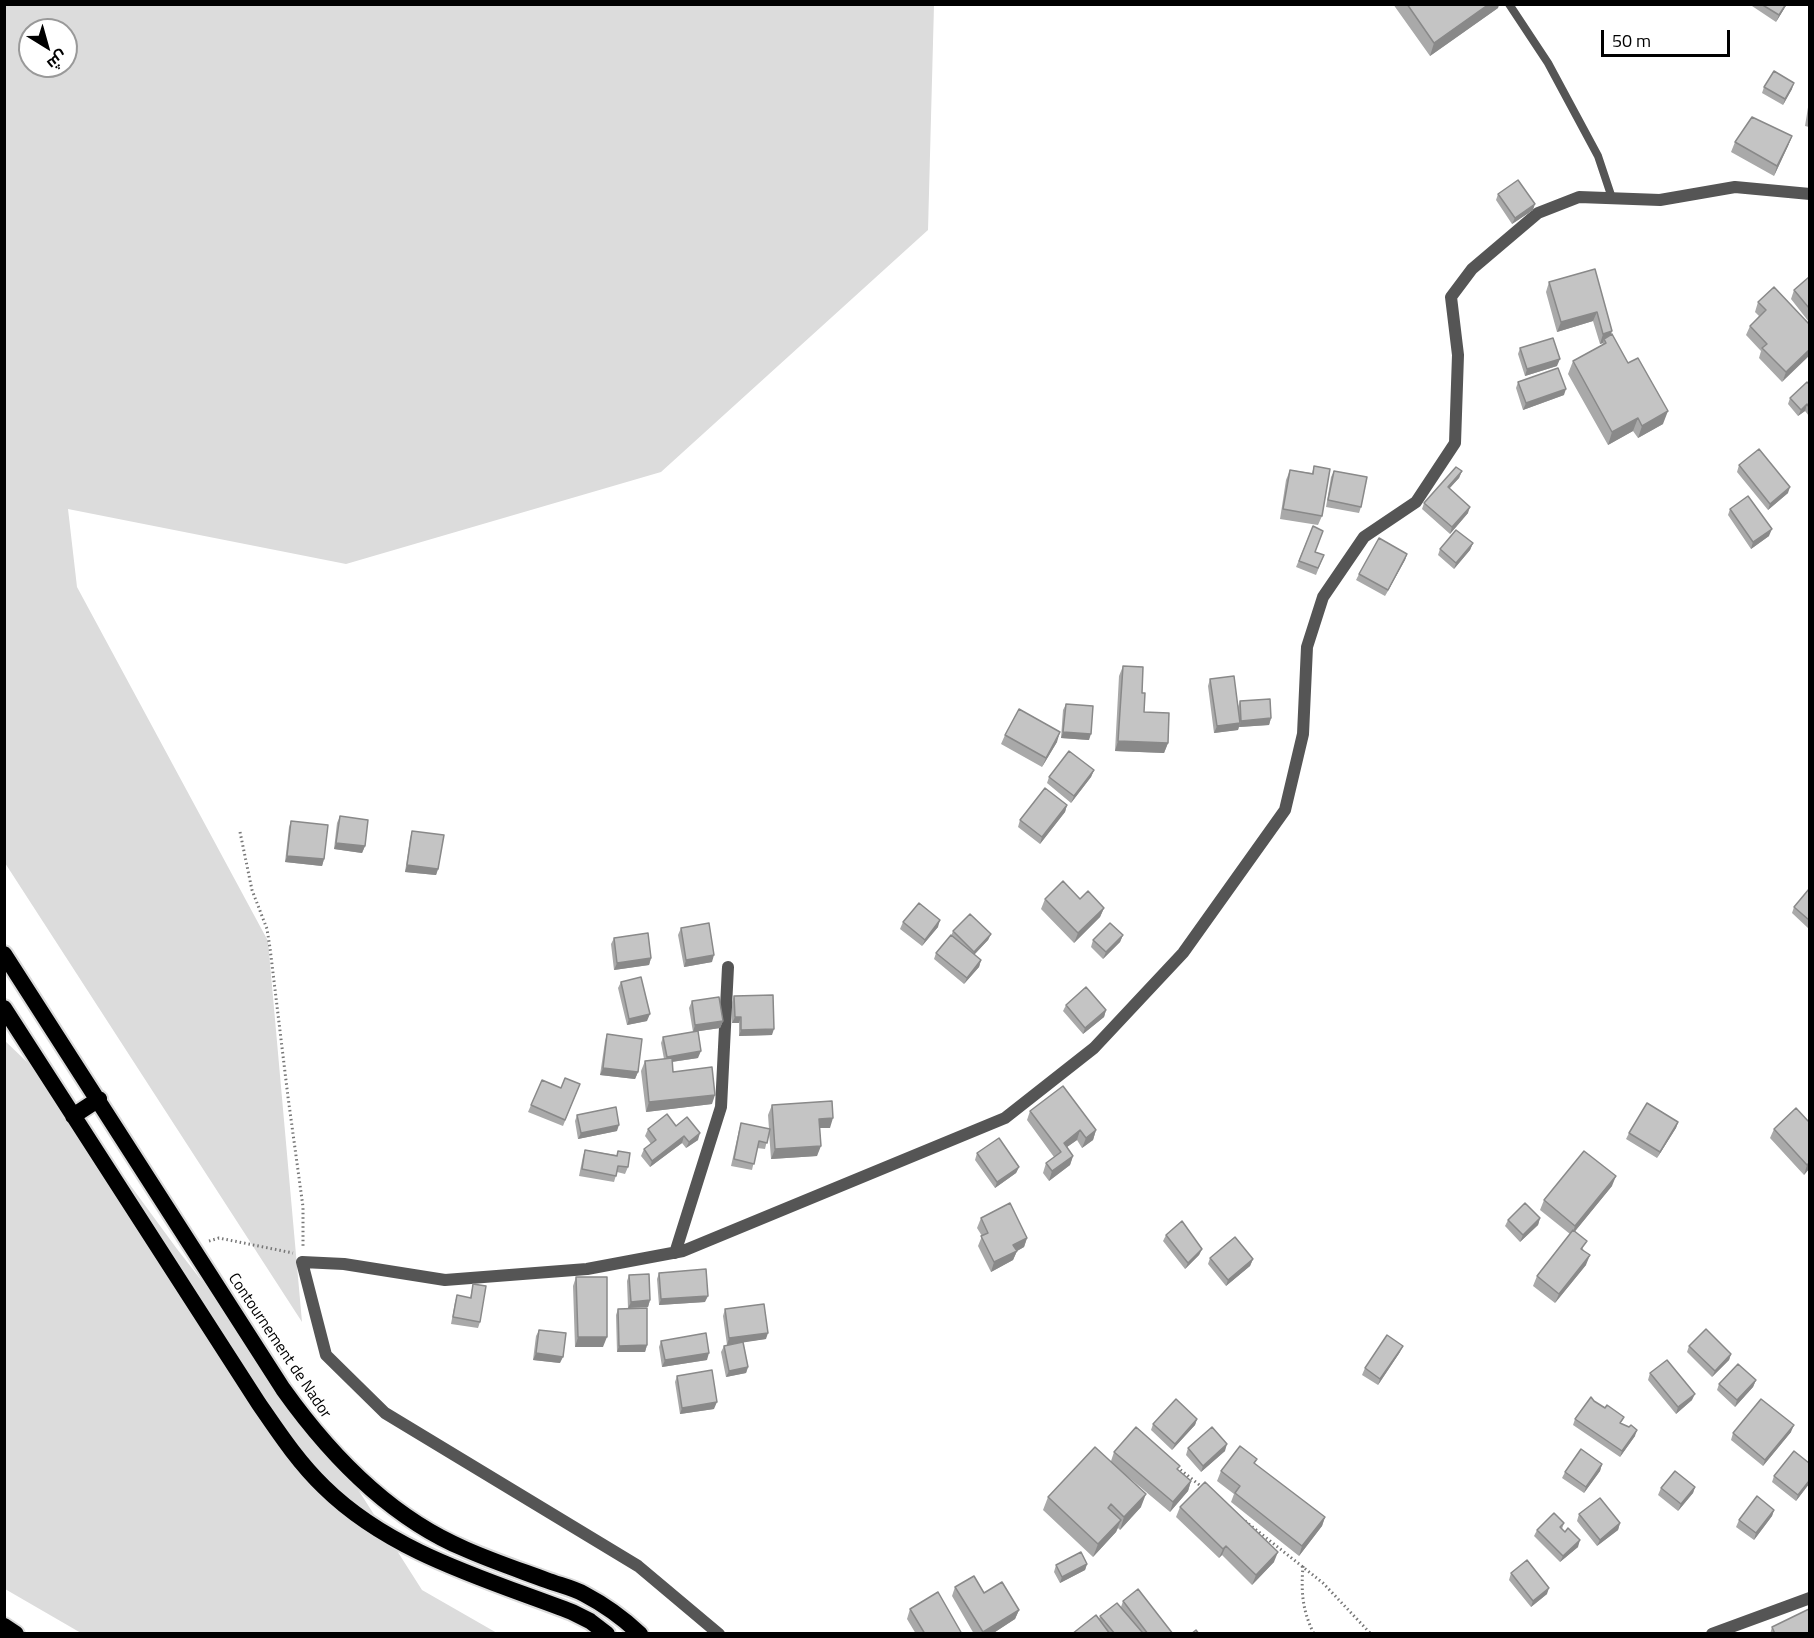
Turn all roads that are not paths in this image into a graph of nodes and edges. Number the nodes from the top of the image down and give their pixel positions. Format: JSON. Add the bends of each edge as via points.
{"nodes":[{"id":1,"x":1509,"y":4,"type":"edge"},
{"id":2,"x":1809,"y":194,"type":"edge"},
{"id":3,"x":1612,"y":198,"type":"junction"},
{"id":4,"x":4,"y":954,"type":"edge"},
{"id":5,"x":729,"y":967,"type":"dead end"},
{"id":6,"x":4,"y":1008,"type":"edge"},
{"id":7,"x":99,"y":1099,"type":"junction"},
{"id":8,"x":73,"y":1116,"type":"junction"},
{"id":9,"x":675,"y":1253,"type":"junction"},
{"id":10,"x":1809,"y":1598,"type":"edge"},
{"id":11,"x":4,"y":1626,"type":"edge"},
{"id":12,"x":16,"y":1634,"type":"edge"},
{"id":13,"x":607,"y":1634,"type":"edge"},
{"id":14,"x":640,"y":1634,"type":"edge"},
{"id":15,"x":719,"y":1634,"type":"edge"},
{"id":16,"x":1712,"y":1634,"type":"edge"}],
"edges":[{"from":1,"to":3,"type":"lane","via":[[1548,63],[1598,156]]},
{"from":2,"to":3,"type":"street","via":[[1735,187],[1660,200]]},
{"from":3,"to":9,"type":"street","via":[[1579,197],[1538,213],[1472,269],[1452,297],[1458,355],[1455,443],[1416,502],[1364,537],[1323,597],[1307,646],[1303,734],[1285,810],[1183,953],[1094,1048],[1005,1118]]},
{"from":4,"to":7,"type":"highway","name":"Contournement de Nador"},
{"from":5,"to":9,"type":"street","via":[[721,1107]]},
{"from":6,"to":8,"type":"highway"},
{"from":7,"to":8,"type":"highway"},
{"from":7,"to":14,"type":"highway","name":"Contournement de Nador","via":[[283,1389],[344,1465],[421,1525],[464,1549],[583,1593],[620,1615]]},
{"from":8,"to":13,"type":"highway","via":[[259,1404],[323,1487],[406,1546],[453,1568],[572,1612]]},
{"from":9,"to":15,"type":"street","via":[[587,1269],[445,1280],[344,1264],[302,1262],[326,1355],[385,1413],[638,1566]]},
{"from":10,"to":16,"type":"street"},
{"from":11,"to":12,"type":"highway"}]}
